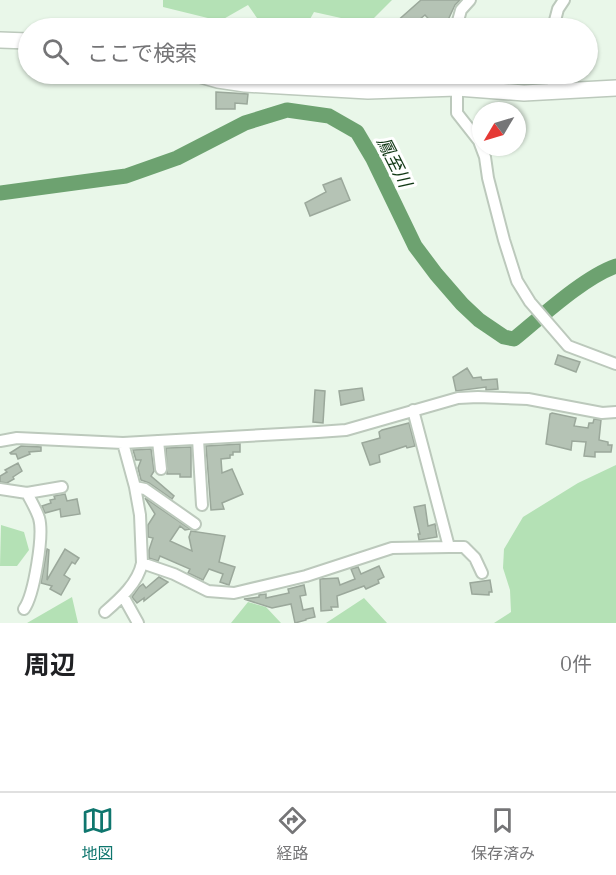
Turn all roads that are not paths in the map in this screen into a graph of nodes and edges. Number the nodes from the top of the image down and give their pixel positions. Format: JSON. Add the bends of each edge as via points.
{"nodes":[{"id":1,"x":470,"y":0,"type":"edge"},
{"id":2,"x":564,"y":0,"type":"edge"},
{"id":3,"x":459,"y":18,"type":"edge"},
{"id":4,"x":556,"y":18,"type":"edge"},
{"id":5,"x":0,"y":40,"type":"edge"},
{"id":6,"x":18,"y":41,"type":"edge"},
{"id":7,"x":245,"y":84,"type":"edge"},
{"id":8,"x":407,"y":84,"type":"edge"},
{"id":9,"x":438,"y":84,"type":"edge"},
{"id":10,"x":553,"y":84,"type":"edge"},
{"id":11,"x":457,"y":88,"type":"junction"},
{"id":12,"x":616,"y":88,"type":"edge"},
{"id":13,"x":553,"y":92,"type":"junction"},
{"id":14,"x":616,"y":363,"type":"edge"},
{"id":15,"x":413,"y":410,"type":"junction"},
{"id":16,"x":616,"y":412,"type":"edge"},
{"id":17,"x":198,"y":439,"type":"junction"},
{"id":18,"x":0,"y":441,"type":"edge"},
{"id":19,"x":159,"y":441,"type":"junction"},
{"id":20,"x":123,"y":443,"type":"junction"},
{"id":21,"x":161,"y":469,"type":"dead end"},
{"id":22,"x":62,"y":487,"type":"dead end"},
{"id":23,"x":135,"y":487,"type":"junction"},
{"id":24,"x":0,"y":489,"type":"edge"},
{"id":25,"x":27,"y":493,"type":"junction"},
{"id":26,"x":202,"y":505,"type":"dead end"},
{"id":27,"x":195,"y":524,"type":"dead end"},
{"id":28,"x":449,"y":547,"type":"junction"},
{"id":29,"x":142,"y":563,"type":"junction"},
{"id":30,"x":482,"y":573,"type":"dead end"},
{"id":31,"x":123,"y":596,"type":"junction"},
{"id":32,"x":24,"y":609,"type":"dead end"},
{"id":33,"x":105,"y":612,"type":"dead end"},
{"id":34,"x":138,"y":623,"type":"edge"}],
"edges":[{"from":1,"to":3,"type":"street"},
{"from":2,"to":4,"type":"street"},
{"from":5,"to":6,"type":"highway"},
{"from":7,"to":8,"type":"highway","via":[[368,91]]},
{"from":9,"to":11,"type":"highway"},
{"from":10,"to":13,"type":"street"},
{"from":11,"to":13,"type":"highway"},
{"from":11,"to":14,"type":"street","via":[[457,113],[479,141],[485,157],[517,281],[568,346]]},
{"from":12,"to":13,"type":"highway"},
{"from":15,"to":16,"type":"street","via":[[458,398],[495,397]]},
{"from":15,"to":17,"type":"street","via":[[346,430]]},
{"from":15,"to":28,"type":"street"},
{"from":17,"to":19,"type":"street"},
{"from":17,"to":26,"type":"street"},
{"from":18,"to":20,"type":"street","via":[[17,438]]},
{"from":19,"to":20,"type":"street"},
{"from":19,"to":21,"type":"street"},
{"from":20,"to":23,"type":"street"},
{"from":22,"to":25,"type":"street"},
{"from":23,"to":27,"type":"street","via":[[145,489]]},
{"from":23,"to":29,"type":"street"},
{"from":24,"to":25,"type":"street"},
{"from":25,"to":32,"type":"street","via":[[41,533],[33,585]]},
{"from":28,"to":29,"type":"street","via":[[386,549],[306,576],[234,593],[208,591]]},
{"from":28,"to":30,"type":"street","via":[[464,547]]},
{"from":29,"to":31,"type":"street","via":[[141,571]]},
{"from":31,"to":33,"type":"street"},
{"from":31,"to":34,"type":"street"}]}
